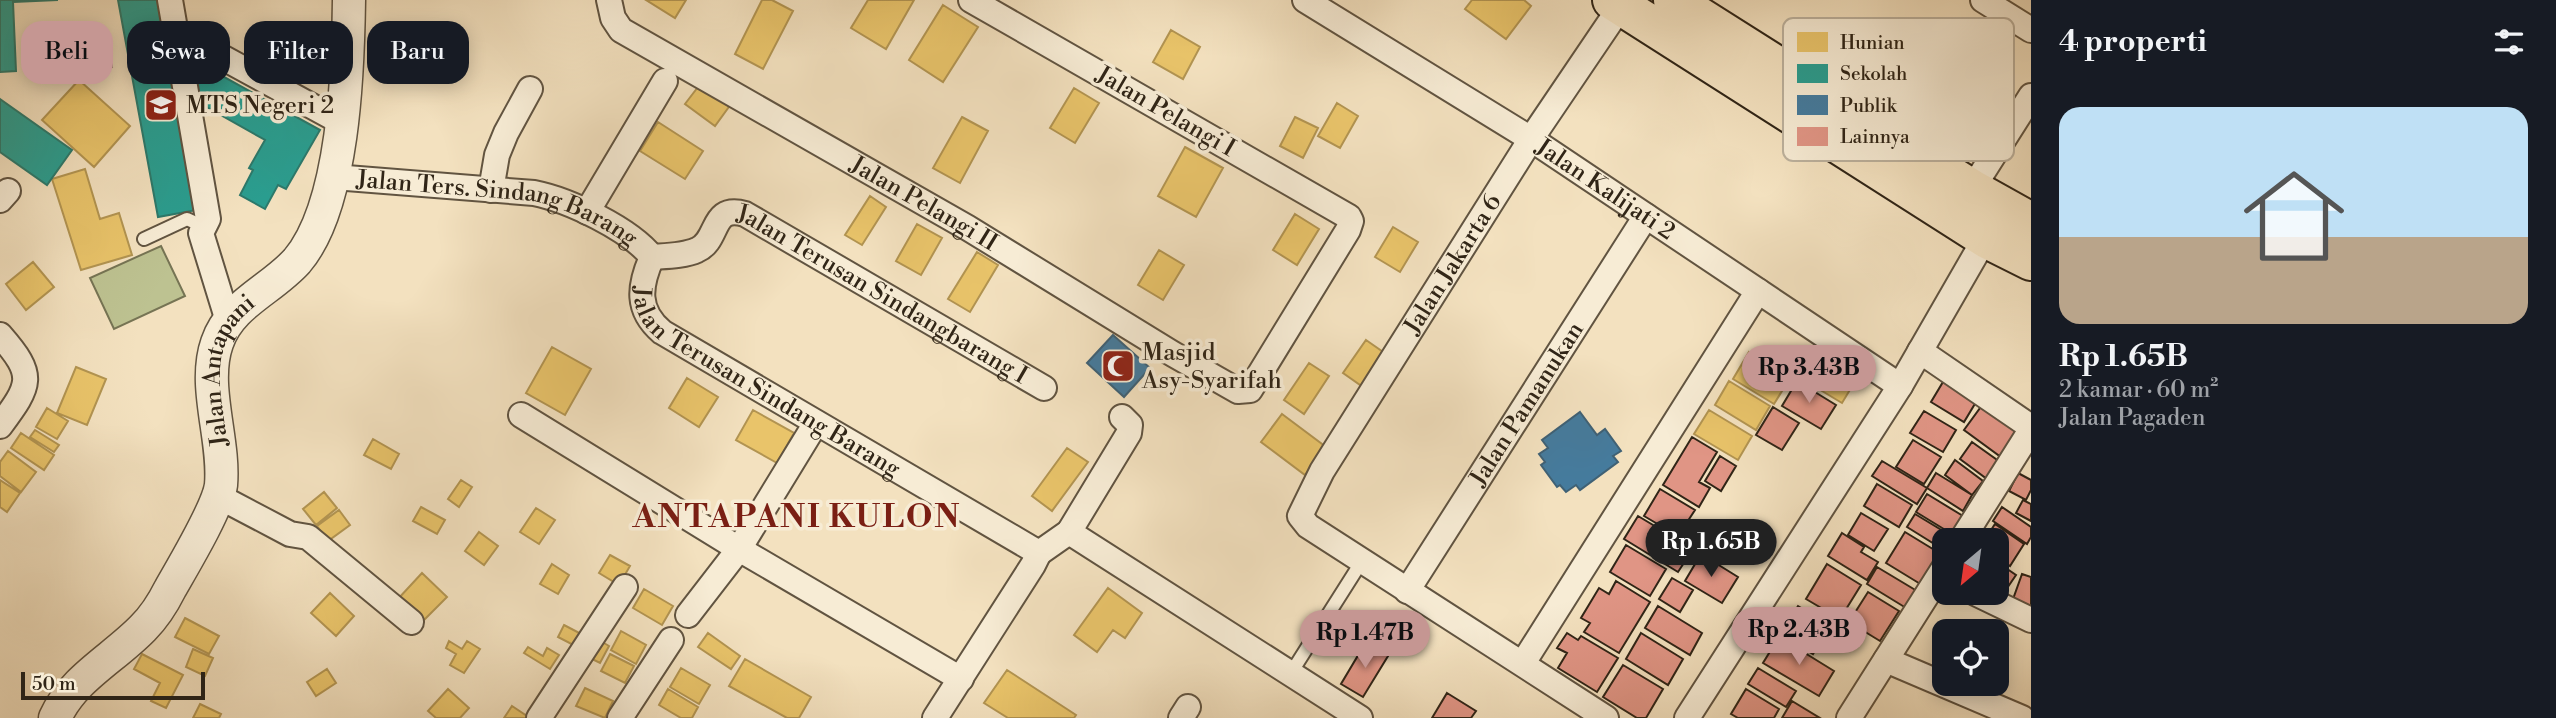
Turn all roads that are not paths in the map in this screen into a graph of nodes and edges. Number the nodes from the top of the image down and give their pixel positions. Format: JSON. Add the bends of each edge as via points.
{"nodes":[{"id":1,"x":170,"y":0,"type":"edge"},
{"id":2,"x":349,"y":0,"type":"edge"},
{"id":3,"x":609,"y":0,"type":"edge"},
{"id":4,"x":971,"y":0,"type":"edge"},
{"id":5,"x":1305,"y":0,"type":"edge"},
{"id":6,"x":1673,"y":0,"type":"edge"},
{"id":7,"x":1983,"y":0,"type":"edge"},
{"id":8,"x":1619,"y":2,"type":"edge"},
{"id":9,"x":2012,"y":18,"type":"edge"},
{"id":10,"x":2014,"y":19,"type":"edge"},
{"id":11,"x":2031,"y":30,"type":"edge"},
{"id":12,"x":230,"y":61,"type":"edge"},
{"id":13,"x":1783,"y":72,"type":"edge"},
{"id":14,"x":665,"y":81,"type":"dead end"},
{"id":15,"x":530,"y":89,"type":"dead end"},
{"id":16,"x":1783,"y":94,"type":"edge"},
{"id":17,"x":2031,"y":96,"type":"edge"},
{"id":18,"x":341,"y":122,"type":"junction"},
{"id":19,"x":1531,"y":139,"type":"junction"},
{"id":20,"x":2014,"y":157,"type":"edge"},
{"id":21,"x":1903,"y":161,"type":"edge"},
{"id":22,"x":1918,"y":161,"type":"edge"},
{"id":23,"x":2013,"y":161,"type":"edge"},
{"id":24,"x":334,"y":177,"type":"junction"},
{"id":25,"x":491,"y":190,"type":"junction"},
{"id":26,"x":587,"y":212,"type":"junction"},
{"id":27,"x":1998,"y":214,"type":"edge"},
{"id":28,"x":1646,"y":216,"type":"junction"},
{"id":29,"x":1348,"y":230,"type":"joint"},
{"id":30,"x":201,"y":233,"type":"junction"},
{"id":31,"x":144,"y":239,"type":"dead end"},
{"id":32,"x":652,"y":257,"type":"junction"},
{"id":33,"x":2031,"y":261,"type":"edge"},
{"id":34,"x":1758,"y":290,"type":"junction"},
{"id":35,"x":228,"y":321,"type":"junction"},
{"id":36,"x":0,"y":335,"type":"edge"},
{"id":37,"x":1920,"y":351,"type":"junction"},
{"id":38,"x":1900,"y":386,"type":"junction"},
{"id":39,"x":1044,"y":388,"type":"dead end"},
{"id":40,"x":521,"y":415,"type":"dead end"},
{"id":41,"x":1122,"y":417,"type":"dead end"},
{"id":42,"x":816,"y":423,"type":"junction"},
{"id":43,"x":0,"y":426,"type":"edge"},
{"id":44,"x":2031,"y":429,"type":"edge"},
{"id":45,"x":218,"y":496,"type":"junction"},
{"id":46,"x":1970,"y":528,"type":"edge"},
{"id":47,"x":1069,"y":532,"type":"junction"},
{"id":48,"x":738,"y":549,"type":"junction"},
{"id":49,"x":1039,"y":553,"type":"junction"},
{"id":50,"x":1362,"y":561,"type":"junction"},
{"id":51,"x":625,"y":587,"type":"dead end"},
{"id":52,"x":1407,"y":590,"type":"junction"},
{"id":53,"x":1932,"y":591,"type":"edge"},
{"id":54,"x":2002,"y":606,"type":"edge"},
{"id":55,"x":688,"y":615,"type":"dead end"},
{"id":56,"x":2031,"y":620,"type":"edge"},
{"id":57,"x":411,"y":622,"type":"dead end"},
{"id":58,"x":671,"y":640,"type":"dead end"},
{"id":59,"x":1886,"y":660,"type":"junction"},
{"id":60,"x":1523,"y":663,"type":"junction"},
{"id":61,"x":1291,"y":673,"type":"junction"},
{"id":62,"x":961,"y":679,"type":"junction"},
{"id":63,"x":55,"y":718,"type":"edge"},
{"id":64,"x":540,"y":718,"type":"edge"},
{"id":65,"x":620,"y":718,"type":"edge"},
{"id":66,"x":935,"y":718,"type":"edge"},
{"id":67,"x":1360,"y":718,"type":"edge"},
{"id":68,"x":1606,"y":718,"type":"edge"},
{"id":69,"x":1687,"y":718,"type":"edge"},
{"id":70,"x":1849,"y":718,"type":"edge"},
{"id":71,"x":2022,"y":718,"type":"edge"}],
"edges":[{"from":1,"to":30,"type":"street","via":[[208,219]]},
{"from":2,"to":18,"type":"street","name":"Jalan Antapani"},
{"from":3,"to":29,"type":"street","name":"Jalan Pelangi II","via":[[621,30],[968,228],[1238,391],[1253,386]]},
{"from":4,"to":29,"type":"street","name":"Jalan Pelangi I","via":[[1345,214],[1351,222]]},
{"from":5,"to":19,"type":"street","name":"Jalan Kalijati 2"},
{"from":6,"to":13,"type":"main road"},
{"from":7,"to":9,"type":"street"},
{"from":8,"to":16,"type":"main road"},
{"from":8,"to":19,"type":"street","name":"Jalan Jakarta 6"},
{"from":10,"to":11,"type":"street"},
{"from":12,"to":18,"type":"street"},
{"from":14,"to":26,"type":"street"},
{"from":15,"to":25,"type":"street","via":[[497,155]]},
{"from":17,"to":20,"type":"street"},
{"from":18,"to":24,"type":"street","name":"Jalan Antapani"},
{"from":19,"to":28,"type":"street","name":"Jalan Kalijati 2"},
{"from":19,"to":50,"type":"street","name":"Jalan Jakarta 6","via":[[1322,471],[1301,512],[1301,520],[1308,526]]},
{"from":21,"to":27,"type":"main road"},
{"from":22,"to":27,"type":"main road"},
{"from":23,"to":27,"type":"street"},
{"from":24,"to":25,"type":"street","name":"Jalan Ters. Sindang Barang"},
{"from":24,"to":35,"type":"street","name":"Jalan Antapani","via":[[304,251]]},
{"from":25,"to":26,"type":"street","name":"Jalan Ters. Sindang Barang","via":[[552,197]]},
{"from":26,"to":32,"type":"street","name":"Jalan Ters. Sindang Barang","via":[[643,246]]},
{"from":27,"to":33,"type":"main road"},
{"from":27,"to":37,"type":"street"},
{"from":28,"to":34,"type":"street","name":"Jalan Kalijati 2"},
{"from":28,"to":52,"type":"street","name":"Jalan Pamanukan"},
{"from":30,"to":31,"type":"lane","via":[[198,223],[187,219]]},
{"from":30,"to":35,"type":"street"},
{"from":32,"to":39,"type":"street","name":"Jalan Terusan Sindangbarang I","via":[[697,250],[725,214],[744,214]]},
{"from":32,"to":42,"type":"street","name":"Jalan Terusan Sindang Barang","via":[[643,276],[642,299],[653,325]]},
{"from":34,"to":38,"type":"street","name":"Jalan Kalijati 2"},
{"from":34,"to":60,"type":"street"},
{"from":35,"to":45,"type":"street","name":"Jalan Antapani","via":[[212,361],[221,455]]},
{"from":36,"to":43,"type":"street","via":[[19,356],[26,380],[20,398]]},
{"from":37,"to":38,"type":"street"},
{"from":37,"to":44,"type":"street"},
{"from":38,"to":69,"type":"street"},
{"from":40,"to":48,"type":"street"},
{"from":41,"to":47,"type":"street","via":[[1130,425],[1129,433]]},
{"from":42,"to":48,"type":"street"},
{"from":42,"to":49,"type":"street","name":"Jalan Terusan Sindang Barang"},
{"from":44,"to":46,"type":"street"},
{"from":45,"to":57,"type":"street","via":[[290,534],[308,537]]},
{"from":45,"to":63,"type":"street","name":"Jalan Antapani","via":[[152,617],[74,687]]},
{"from":47,"to":49,"type":"street"},
{"from":47,"to":61,"type":"street"},
{"from":48,"to":55,"type":"street"},
{"from":48,"to":62,"type":"street"},
{"from":49,"to":62,"type":"street"},
{"from":50,"to":52,"type":"street"},
{"from":50,"to":61,"type":"lane"},
{"from":51,"to":64,"type":"street"},
{"from":52,"to":60,"type":"street"},
{"from":53,"to":59,"type":"street"},
{"from":54,"to":56,"type":"street"},
{"from":58,"to":65,"type":"street"},
{"from":59,"to":70,"type":"street"},
{"from":59,"to":71,"type":"street"},
{"from":60,"to":68,"type":"street"},
{"from":61,"to":67,"type":"street"},
{"from":62,"to":66,"type":"street"}]}
